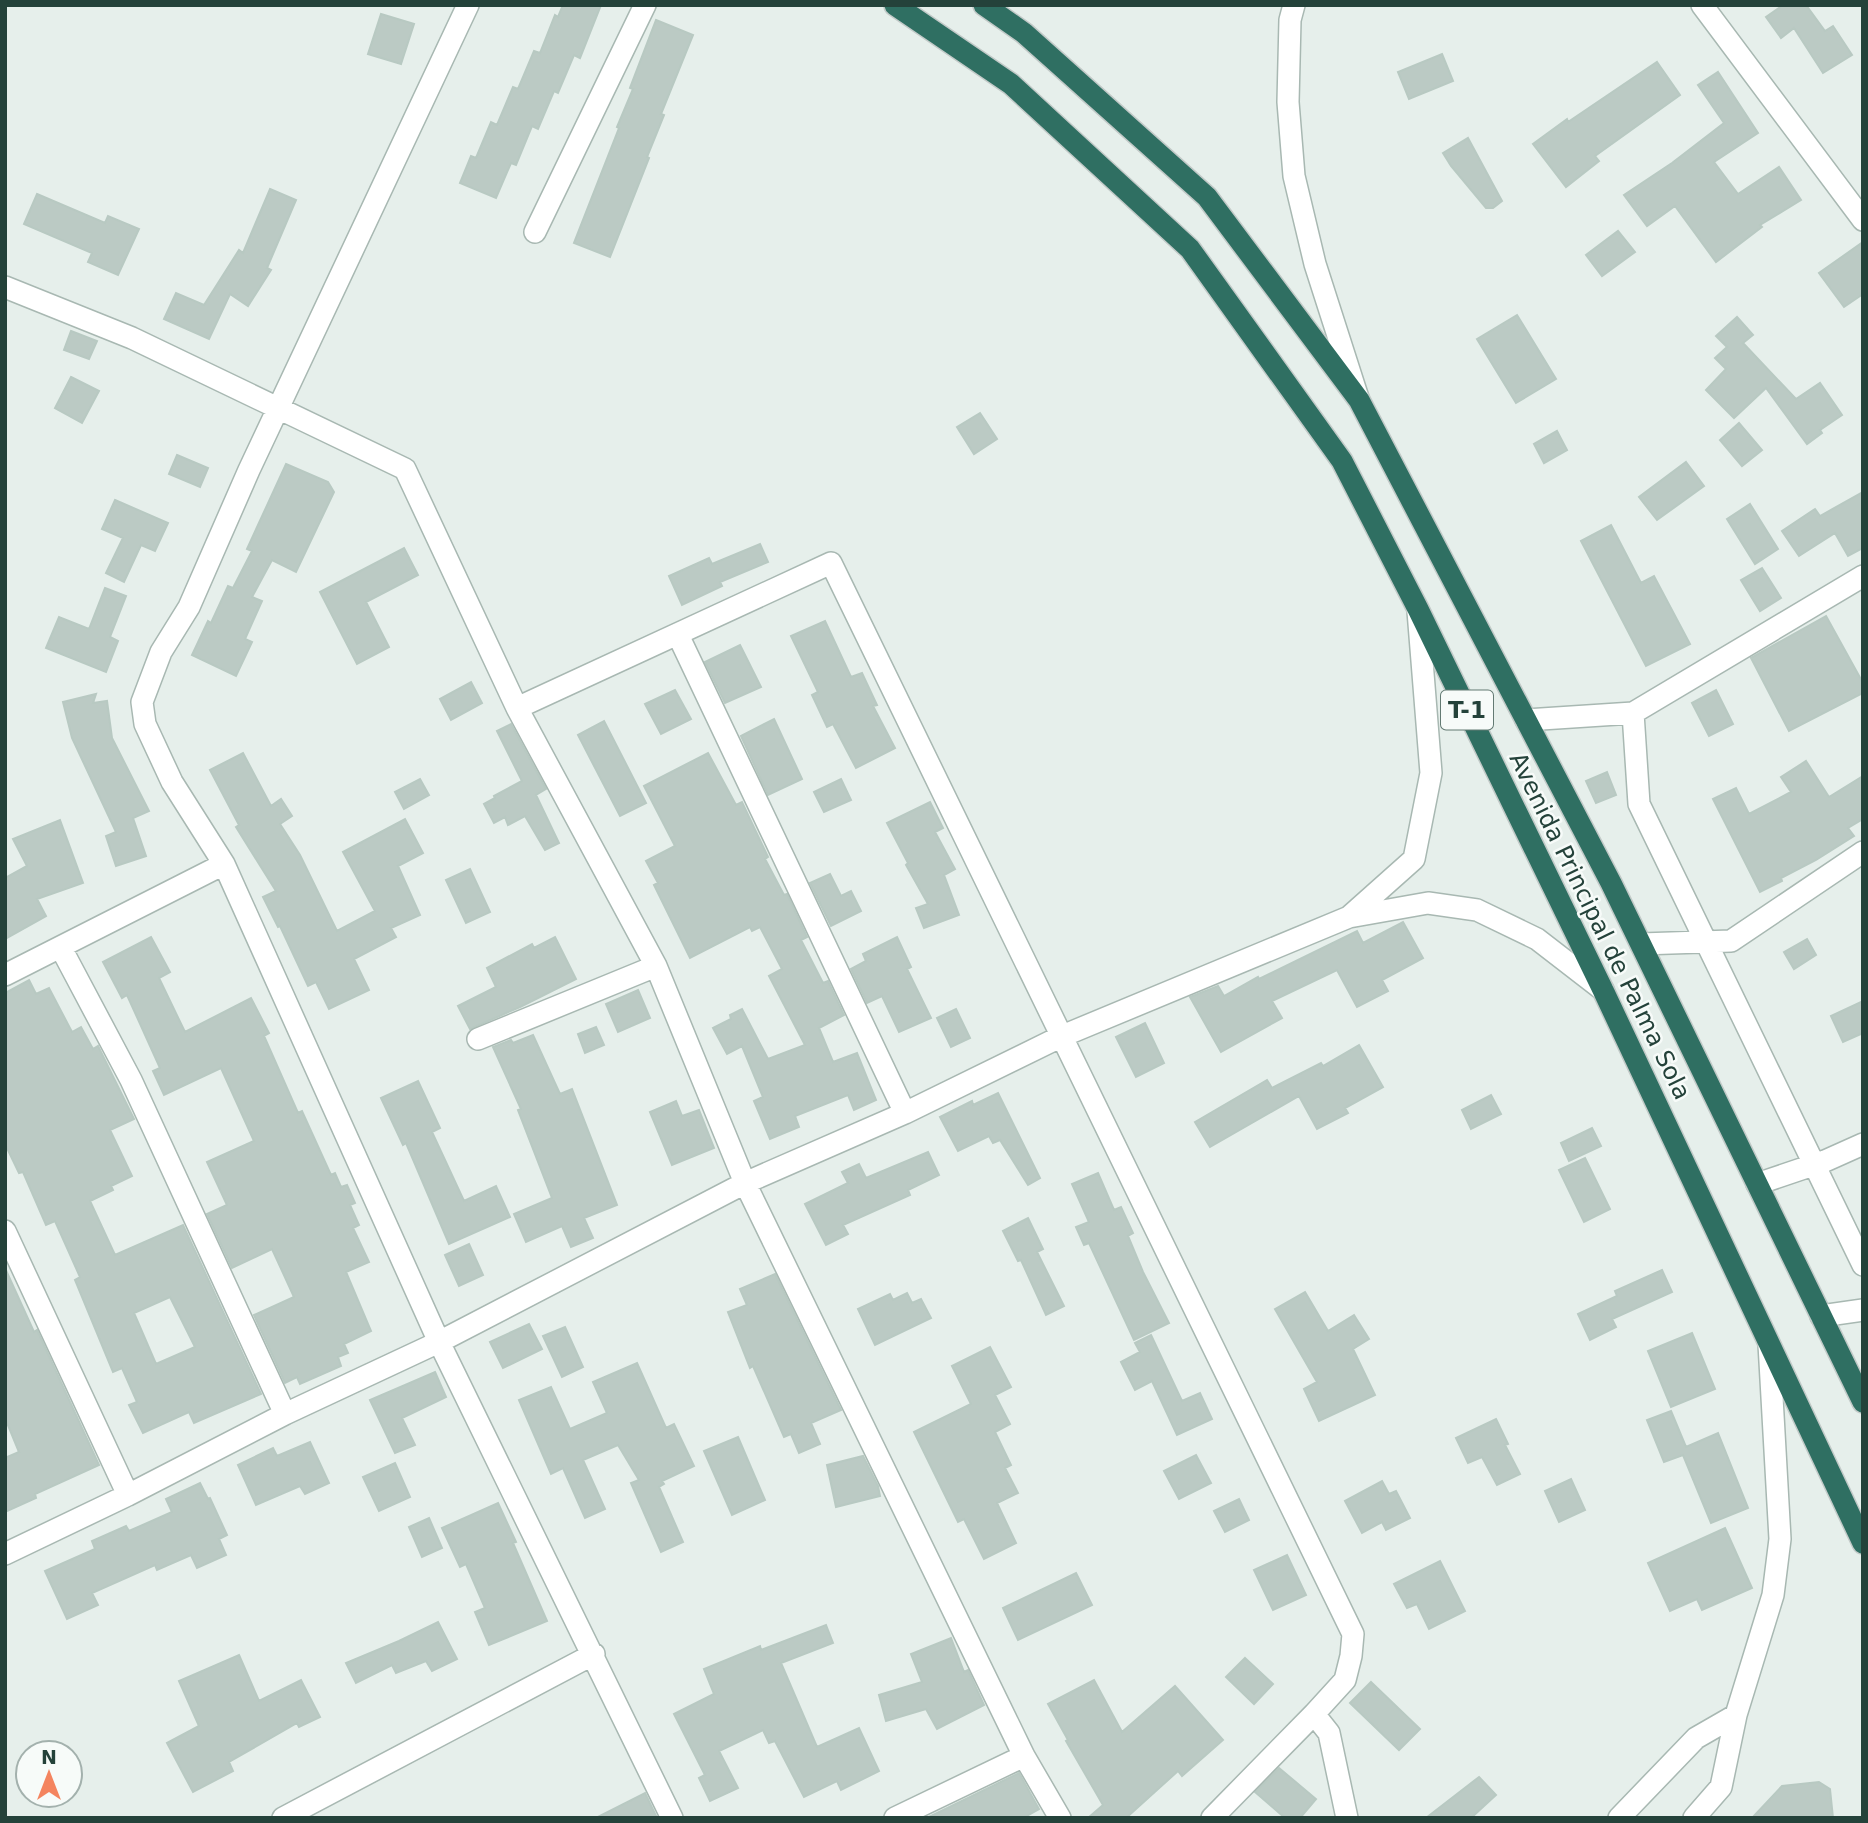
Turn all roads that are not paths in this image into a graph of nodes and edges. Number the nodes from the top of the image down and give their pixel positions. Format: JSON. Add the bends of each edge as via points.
{"nodes":[{"id":1,"x":468,"y":5,"type":"edge"},
{"id":2,"x":645,"y":5,"type":"edge"},
{"id":3,"x":895,"y":5,"type":"edge"},
{"id":4,"x":984,"y":5,"type":"edge"},
{"id":5,"x":1293,"y":5,"type":"edge"},
{"id":6,"x":1702,"y":5,"type":"edge"},
{"id":7,"x":1863,"y":220,"type":"edge"},
{"id":8,"x":534,"y":232,"type":"dead end"},
{"id":9,"x":5,"y":288,"type":"edge"},
{"id":10,"x":1359,"y":400,"type":"junction"},
{"id":11,"x":279,"y":408,"type":"junction"},
{"id":12,"x":1863,"y":576,"type":"edge"},
{"id":13,"x":1418,"y":609,"type":"junction"},
{"id":14,"x":678,"y":635,"type":"junction"},
{"id":15,"x":517,"y":708,"type":"junction"},
{"id":16,"x":1633,"y":713,"type":"junction"},
{"id":17,"x":1526,"y":720,"type":"junction"},
{"id":18,"x":1863,"y":852,"type":"edge"},
{"id":19,"x":224,"y":864,"type":"junction"},
{"id":20,"x":1349,"y":917,"type":"junction"},
{"id":21,"x":1706,"y":942,"type":"junction"},
{"id":22,"x":1641,"y":944,"type":"junction"},
{"id":23,"x":61,"y":948,"type":"junction"},
{"id":24,"x":656,"y":966,"type":"junction"},
{"id":25,"x":5,"y":975,"type":"edge"},
{"id":26,"x":1603,"y":990,"type":"junction"},
{"id":27,"x":1060,"y":1037,"type":"junction"},
{"id":28,"x":478,"y":1038,"type":"dead end"},
{"id":29,"x":905,"y":1113,"type":"junction"},
{"id":30,"x":1863,"y":1144,"type":"edge"},
{"id":31,"x":1814,"y":1165,"type":"junction"},
{"id":32,"x":745,"y":1183,"type":"junction"},
{"id":33,"x":1757,"y":1184,"type":"junction"},
{"id":34,"x":5,"y":1231,"type":"edge"},
{"id":35,"x":1863,"y":1265,"type":"edge"},
{"id":36,"x":1863,"y":1310,"type":"edge"},
{"id":37,"x":1821,"y":1316,"type":"junction"},
{"id":38,"x":439,"y":1342,"type":"junction"},
{"id":39,"x":1769,"y":1343,"type":"junction"},
{"id":40,"x":1863,"y":1402,"type":"edge"},
{"id":41,"x":285,"y":1414,"type":"junction"},
{"id":42,"x":128,"y":1495,"type":"junction"},
{"id":43,"x":1863,"y":1543,"type":"edge"},
{"id":44,"x":5,"y":1554,"type":"edge"},
{"id":45,"x":594,"y":1654,"type":"junction"},
{"id":46,"x":1314,"y":1714,"type":"junction"},
{"id":47,"x":1736,"y":1715,"type":"junction"},
{"id":48,"x":1024,"y":1756,"type":"junction"},
{"id":49,"x":283,"y":1818,"type":"edge"},
{"id":50,"x":672,"y":1818,"type":"edge"},
{"id":51,"x":895,"y":1818,"type":"edge"},
{"id":52,"x":1060,"y":1818,"type":"edge"},
{"id":53,"x":1212,"y":1818,"type":"edge"},
{"id":54,"x":1347,"y":1818,"type":"edge"},
{"id":55,"x":1619,"y":1818,"type":"edge"},
{"id":56,"x":1694,"y":1818,"type":"edge"}],
"edges":[{"from":1,"to":11,"type":"street"},
{"from":2,"to":8,"type":"street"},
{"from":3,"to":13,"type":"highway","name":"Avenida Principal de Palma Sola","number":"T-1","via":[[1011,84],[1190,249],[1342,461]]},
{"from":4,"to":10,"type":"highway","name":"Avenida Principal de Palma Sola","number":"T-1","via":[[1024,33],[1207,197]]},
{"from":5,"to":10,"type":"street","via":[[1287,102],[1294,176],[1315,264]]},
{"from":6,"to":7,"type":"street"},
{"from":9,"to":11,"type":"street","via":[[132,338]]},
{"from":10,"to":17,"type":"highway","name":"Avenida Principal de Palma Sola","number":"T-1"},
{"from":11,"to":15,"type":"street","via":[[405,469]]},
{"from":11,"to":19,"type":"street","via":[[189,607],[161,652],[142,702],[145,724],[172,782]]},
{"from":12,"to":16,"type":"street"},
{"from":13,"to":20,"type":"street","via":[[1432,773],[1414,859]]},
{"from":13,"to":26,"type":"highway","name":"Avenida Principal de Palma Sola","number":"T-1"},
{"from":14,"to":15,"type":"street"},
{"from":14,"to":27,"type":"street","via":[[831,563]]},
{"from":14,"to":29,"type":"street"},
{"from":15,"to":24,"type":"street"},
{"from":16,"to":17,"type":"street"},
{"from":16,"to":21,"type":"street","via":[[1639,804]]},
{"from":17,"to":22,"type":"highway","name":"Avenida Principal de Palma Sola","number":"T-1"},
{"from":18,"to":21,"type":"street","via":[[1731,941]]},
{"from":19,"to":23,"type":"street"},
{"from":19,"to":38,"type":"street"},
{"from":20,"to":26,"type":"street","via":[[1428,903],[1476,910],[1537,939]]},
{"from":20,"to":27,"type":"street"},
{"from":21,"to":22,"type":"street"},
{"from":21,"to":31,"type":"street"},
{"from":22,"to":33,"type":"highway","name":"Avenida Principal de Palma Sola","number":"T-1"},
{"from":23,"to":25,"type":"street"},
{"from":23,"to":41,"type":"street","via":[[131,1080]]},
{"from":24,"to":28,"type":"street"},
{"from":24,"to":32,"type":"street"},
{"from":26,"to":39,"type":"highway","name":"Avenida Principal de Palma Sola","number":"T-1"},
{"from":27,"to":29,"type":"street"},
{"from":27,"to":46,"type":"street","via":[[1353,1634],[1345,1680]]},
{"from":29,"to":32,"type":"street"},
{"from":30,"to":31,"type":"street"},
{"from":31,"to":33,"type":"street"},
{"from":31,"to":35,"type":"street"},
{"from":32,"to":38,"type":"street"},
{"from":32,"to":48,"type":"street"},
{"from":33,"to":37,"type":"highway","name":"Avenida Principal de Palma Sola","number":"T-1"},
{"from":34,"to":42,"type":"street"},
{"from":36,"to":37,"type":"street"},
{"from":37,"to":40,"type":"highway","name":"Avenida Principal de Palma Sola","number":"T-1"},
{"from":38,"to":41,"type":"street"},
{"from":38,"to":45,"type":"street"},
{"from":39,"to":43,"type":"highway","name":"Avenida Principal de Palma Sola","number":"T-1"},
{"from":39,"to":47,"type":"street","via":[[1780,1539],[1773,1595]]},
{"from":41,"to":42,"type":"street"},
{"from":42,"to":44,"type":"street"},
{"from":45,"to":49,"type":"street"},
{"from":45,"to":50,"type":"street"},
{"from":46,"to":53,"type":"street"},
{"from":46,"to":54,"type":"street","via":[[1329,1733]]},
{"from":47,"to":55,"type":"street","via":[[1696,1738]]},
{"from":47,"to":56,"type":"street","via":[[1721,1787]]},
{"from":48,"to":51,"type":"street"},
{"from":48,"to":52,"type":"street"}]}
